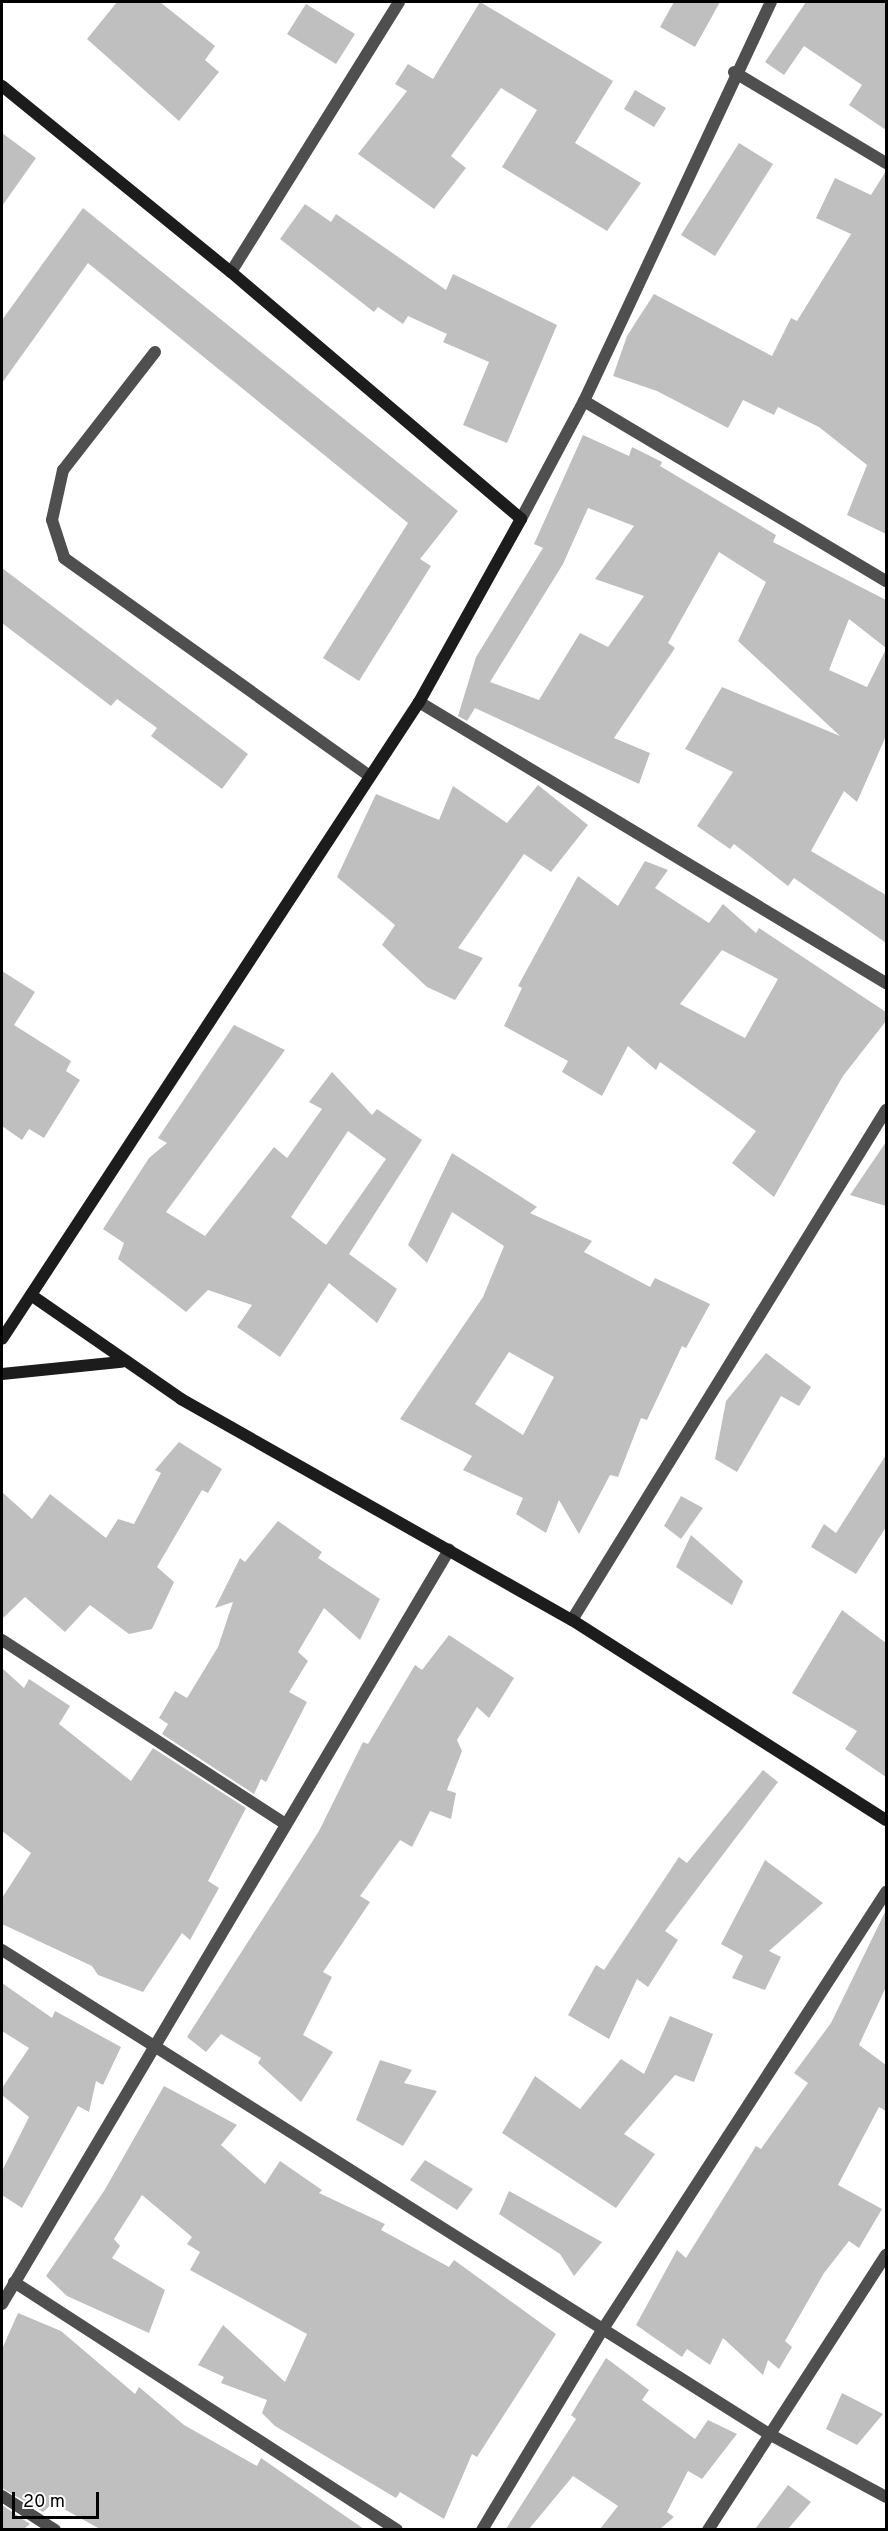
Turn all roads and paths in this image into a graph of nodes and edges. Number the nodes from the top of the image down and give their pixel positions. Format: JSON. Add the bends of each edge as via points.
{"nodes":[{"id":1,"x":399,"y":2,"type":"edge"},
{"id":2,"x":771,"y":2,"type":"edge"},
{"id":3,"x":734,"y":72,"type":"junction"},
{"id":4,"x":2,"y":86,"type":"edge"},
{"id":5,"x":886,"y":163,"type":"edge"},
{"id":6,"x":231,"y":272,"type":"junction"},
{"id":7,"x":155,"y":352,"type":"dead end"},
{"id":8,"x":584,"y":402,"type":"junction"},
{"id":9,"x":521,"y":519,"type":"junction"},
{"id":10,"x":886,"y":581,"type":"edge"},
{"id":11,"x":419,"y":702,"type":"junction"},
{"id":12,"x":370,"y":777,"type":"junction"},
{"id":13,"x":886,"y":983,"type":"edge"},
{"id":14,"x":886,"y":1110,"type":"edge"},
{"id":15,"x":31,"y":1295,"type":"junction"},
{"id":16,"x":2,"y":1340,"type":"edge"},
{"id":17,"x":122,"y":1362,"type":"junction"},
{"id":18,"x":2,"y":1374,"type":"edge"},
{"id":19,"x":449,"y":1550,"type":"junction"},
{"id":20,"x":572,"y":1620,"type":"junction"},
{"id":21,"x":2,"y":1640,"type":"edge"},
{"id":22,"x":886,"y":1820,"type":"edge"},
{"id":23,"x":285,"y":1824,"type":"junction"},
{"id":24,"x":886,"y":1892,"type":"edge"},
{"id":25,"x":2,"y":1950,"type":"edge"},
{"id":26,"x":155,"y":2043,"type":"junction"},
{"id":27,"x":886,"y":2254,"type":"edge"},
{"id":28,"x":14,"y":2282,"type":"junction"},
{"id":29,"x":2,"y":2304,"type":"edge"},
{"id":30,"x":603,"y":2329,"type":"junction"},
{"id":31,"x":769,"y":2434,"type":"junction"},
{"id":32,"x":2,"y":2496,"type":"edge"},
{"id":33,"x":886,"y":2497,"type":"edge"},
{"id":34,"x":55,"y":2529,"type":"edge"},
{"id":35,"x":397,"y":2529,"type":"edge"},
{"id":36,"x":482,"y":2529,"type":"edge"},
{"id":37,"x":708,"y":2529,"type":"edge"}],
"edges":[{"from":1,"to":6,"type":"street"},
{"from":2,"to":3,"type":"street"},
{"from":3,"to":5,"type":"street"},
{"from":3,"to":8,"type":"street"},
{"from":4,"to":6,"type":"street"},
{"from":6,"to":9,"type":"street"},
{"from":7,"to":12,"type":"street","via":[[63,470],[52,520],[64,558]]},
{"from":8,"to":9,"type":"street"},
{"from":8,"to":10,"type":"street"},
{"from":9,"to":11,"type":"street"},
{"from":11,"to":12,"type":"street"},
{"from":11,"to":13,"type":"street"},
{"from":12,"to":15,"type":"street"},
{"from":14,"to":20,"type":"street"},
{"from":15,"to":16,"type":"street"},
{"from":15,"to":17,"type":"street"},
{"from":17,"to":18,"type":"street"},
{"from":17,"to":19,"type":"street"},
{"from":19,"to":20,"type":"street"},
{"from":19,"to":23,"type":"street"},
{"from":20,"to":22,"type":"street"},
{"from":21,"to":23,"type":"street"},
{"from":23,"to":26,"type":"street"},
{"from":24,"to":30,"type":"street"},
{"from":25,"to":26,"type":"street"},
{"from":26,"to":28,"type":"street"},
{"from":26,"to":30,"type":"street"},
{"from":27,"to":31,"type":"street"},
{"from":28,"to":29,"type":"street"},
{"from":28,"to":35,"type":"street"},
{"from":30,"to":31,"type":"street"},
{"from":30,"to":36,"type":"street"},
{"from":31,"to":33,"type":"street"},
{"from":31,"to":37,"type":"street"},
{"from":32,"to":34,"type":"street"}]}
